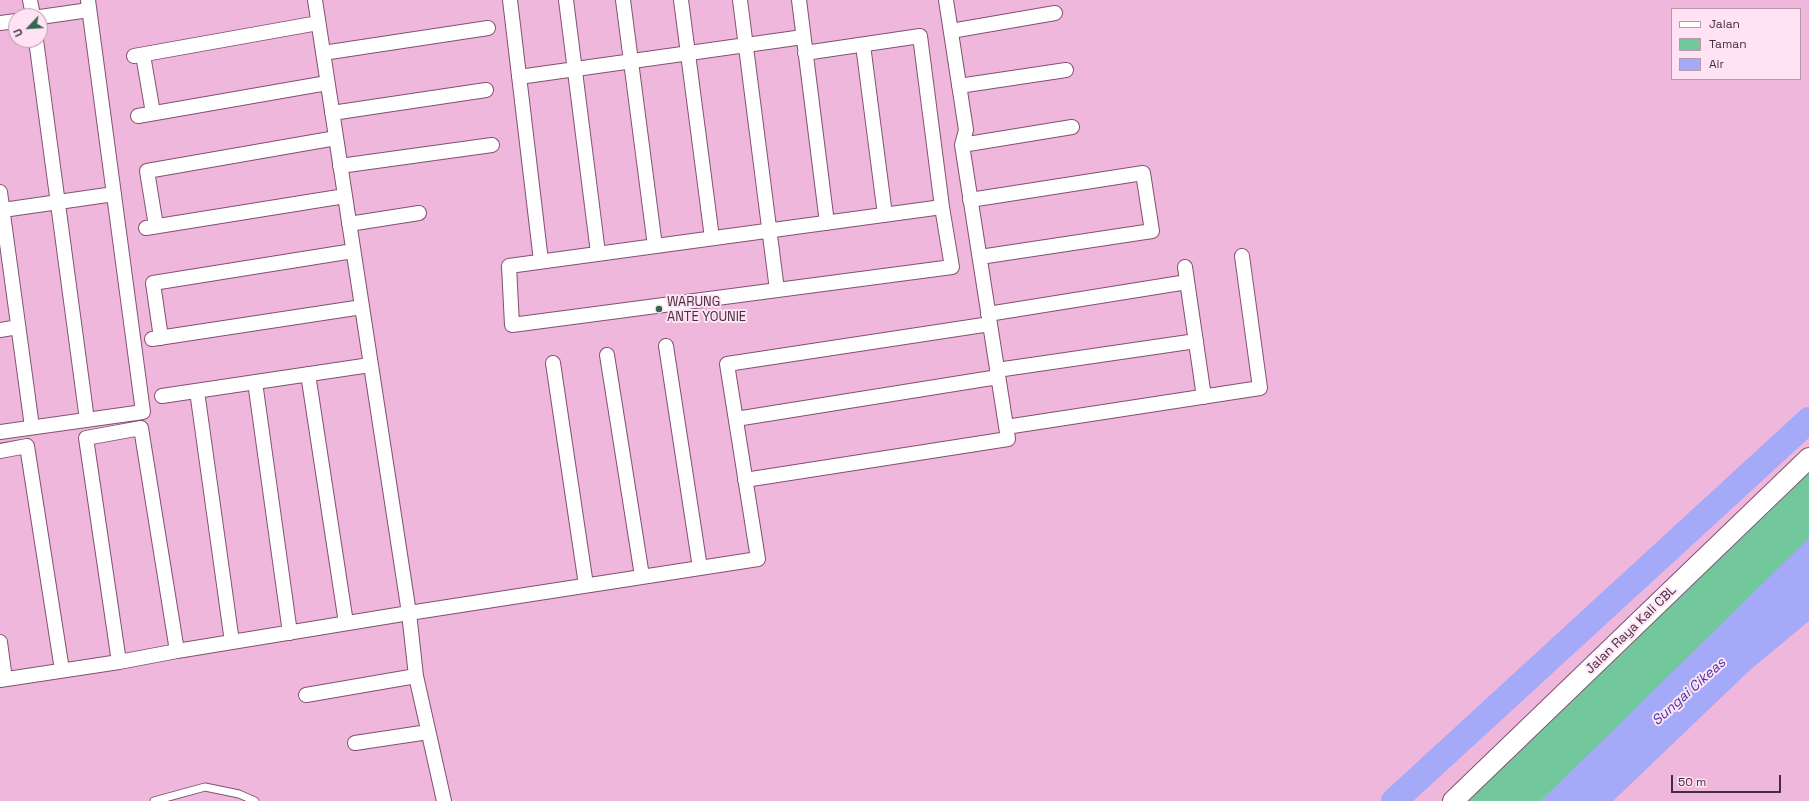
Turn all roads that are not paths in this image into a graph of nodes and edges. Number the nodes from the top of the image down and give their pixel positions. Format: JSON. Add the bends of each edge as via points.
{"nodes":[{"id":1,"x":315,"y":0,"type":"edge"},
{"id":2,"x":510,"y":0,"type":"edge"},
{"id":3,"x":566,"y":0,"type":"edge"},
{"id":4,"x":623,"y":0,"type":"edge"},
{"id":5,"x":681,"y":0,"type":"edge"},
{"id":6,"x":740,"y":0,"type":"edge"},
{"id":7,"x":799,"y":0,"type":"edge"},
{"id":8,"x":946,"y":0,"type":"edge"},
{"id":9,"x":88,"y":5,"type":"edge"},
{"id":10,"x":1055,"y":13,"type":"dead end"},
{"id":11,"x":48,"y":15,"type":"edge"},
{"id":12,"x":318,"y":23,"type":"junction"},
{"id":13,"x":488,"y":28,"type":"dead end"},
{"id":14,"x":951,"y":31,"type":"junction"},
{"id":15,"x":803,"y":37,"type":"junction"},
{"id":16,"x":745,"y":44,"type":"junction"},
{"id":17,"x":863,"y":45,"type":"junction"},
{"id":18,"x":37,"y":48,"type":"edge"},
{"id":19,"x":688,"y":52,"type":"junction"},
{"id":20,"x":323,"y":53,"type":"junction"},
{"id":21,"x":805,"y":53,"type":"junction"},
{"id":22,"x":631,"y":60,"type":"junction"},
{"id":23,"x":574,"y":68,"type":"junction"},
{"id":24,"x":1066,"y":70,"type":"dead end"},
{"id":25,"x":519,"y":77,"type":"junction"},
{"id":26,"x":327,"y":83,"type":"junction"},
{"id":27,"x":959,"y":86,"type":"junction"},
{"id":28,"x":486,"y":90,"type":"dead end"},
{"id":29,"x":153,"y":113,"type":"junction"},
{"id":30,"x":332,"y":113,"type":"junction"},
{"id":31,"x":138,"y":116,"type":"dead end"},
{"id":32,"x":1072,"y":127,"type":"dead end"},
{"id":33,"x":336,"y":138,"type":"junction"},
{"id":34,"x":492,"y":145,"type":"dead end"},
{"id":35,"x":962,"y":145,"type":"junction"},
{"id":36,"x":340,"y":166,"type":"junction"},
{"id":37,"x":0,"y":192,"type":"edge"},
{"id":38,"x":114,"y":194,"type":"junction"},
{"id":39,"x":345,"y":196,"type":"junction"},
{"id":40,"x":970,"y":200,"type":"junction"},
{"id":41,"x":58,"y":202,"type":"junction"},
{"id":42,"x":942,"y":207,"type":"junction"},
{"id":43,"x":2,"y":210,"type":"junction"},
{"id":44,"x":419,"y":213,"type":"dead end"},
{"id":45,"x":886,"y":215,"type":"junction"},
{"id":46,"x":827,"y":223,"type":"junction"},
{"id":47,"x":349,"y":224,"type":"junction"},
{"id":48,"x":769,"y":230,"type":"junction"},
{"id":49,"x":712,"y":238,"type":"junction"},
{"id":50,"x":655,"y":246,"type":"junction"},
{"id":51,"x":353,"y":251,"type":"junction"},
{"id":52,"x":598,"y":254,"type":"junction"},
{"id":53,"x":1242,"y":256,"type":"dead end"},
{"id":54,"x":980,"y":258,"type":"junction"},
{"id":55,"x":541,"y":261,"type":"junction"},
{"id":56,"x":1184,"y":267,"type":"dead end"},
{"id":57,"x":1187,"y":282,"type":"junction"},
{"id":58,"x":777,"y":290,"type":"junction"},
{"id":59,"x":362,"y":307,"type":"junction"},
{"id":60,"x":989,"y":319,"type":"junction"},
{"id":61,"x":18,"y":327,"type":"junction"},
{"id":62,"x":0,"y":330,"type":"edge"},
{"id":63,"x":1196,"y":341,"type":"junction"},
{"id":64,"x":666,"y":346,"type":"dead end"},
{"id":65,"x":608,"y":355,"type":"dead end"},
{"id":66,"x":553,"y":363,"type":"dead end"},
{"id":67,"x":370,"y":365,"type":"junction"},
{"id":68,"x":998,"y":373,"type":"junction"},
{"id":69,"x":308,"y":374,"type":"junction"},
{"id":70,"x":255,"y":382,"type":"junction"},
{"id":71,"x":197,"y":391,"type":"junction"},
{"id":72,"x":162,"y":396,"type":"dead end"},
{"id":73,"x":1204,"y":397,"type":"junction"},
{"id":74,"x":736,"y":419,"type":"junction"},
{"id":75,"x":87,"y":420,"type":"junction"},
{"id":76,"x":32,"y":427,"type":"junction"},
{"id":77,"x":1006,"y":427,"type":"junction"},
{"id":78,"x":0,"y":432,"type":"edge"},
{"id":79,"x":0,"y":451,"type":"edge"},
{"id":80,"x":1809,"y":458,"type":"edge"},
{"id":81,"x":745,"y":480,"type":"junction"},
{"id":82,"x":700,"y":568,"type":"junction"},
{"id":83,"x":642,"y":576,"type":"junction"},
{"id":84,"x":586,"y":585,"type":"junction"},
{"id":85,"x":408,"y":613,"type":"junction"},
{"id":86,"x":346,"y":623,"type":"junction"},
{"id":87,"x":290,"y":633,"type":"junction"},
{"id":88,"x":0,"y":642,"type":"edge"},
{"id":89,"x":232,"y":642,"type":"junction"},
{"id":90,"x":177,"y":651,"type":"junction"},
{"id":91,"x":119,"y":662,"type":"junction"},
{"id":92,"x":62,"y":670,"type":"junction"},
{"id":93,"x":416,"y":676,"type":"junction"},
{"id":94,"x":3,"y":680,"type":"edge"},
{"id":95,"x":306,"y":695,"type":"dead end"},
{"id":96,"x":428,"y":732,"type":"junction"},
{"id":97,"x":355,"y":743,"type":"dead end"},
{"id":98,"x":154,"y":801,"type":"edge"},
{"id":99,"x":255,"y":801,"type":"edge"},
{"id":100,"x":444,"y":801,"type":"edge"},
{"id":101,"x":1453,"y":801,"type":"edge"}],
"edges":[{"from":1,"to":12,"type":"street"},
{"from":2,"to":25,"type":"street"},
{"from":3,"to":23,"type":"street"},
{"from":4,"to":22,"type":"street"},
{"from":5,"to":19,"type":"street"},
{"from":6,"to":16,"type":"street"},
{"from":7,"to":15,"type":"street"},
{"from":8,"to":14,"type":"street"},
{"from":9,"to":11,"type":"street"},
{"from":9,"to":38,"type":"street"},
{"from":10,"to":14,"type":"street"},
{"from":12,"to":20,"type":"street"},
{"from":12,"to":29,"type":"street","via":[[139,56]]},
{"from":13,"to":20,"type":"street"},
{"from":14,"to":27,"type":"street"},
{"from":15,"to":16,"type":"street"},
{"from":15,"to":21,"type":"street"},
{"from":16,"to":19,"type":"street"},
{"from":16,"to":48,"type":"street"},
{"from":17,"to":21,"type":"street"},
{"from":17,"to":42,"type":"street","via":[[920,36]]},
{"from":17,"to":45,"type":"street"},
{"from":18,"to":41,"type":"street"},
{"from":19,"to":22,"type":"street"},
{"from":19,"to":49,"type":"street"},
{"from":20,"to":26,"type":"street"},
{"from":21,"to":46,"type":"street"},
{"from":22,"to":23,"type":"street"},
{"from":22,"to":50,"type":"street"},
{"from":23,"to":25,"type":"street"},
{"from":23,"to":52,"type":"street"},
{"from":24,"to":27,"type":"street"},
{"from":25,"to":55,"type":"street"},
{"from":26,"to":29,"type":"street"},
{"from":26,"to":30,"type":"street"},
{"from":27,"to":35,"type":"street","via":[[966,130]]},
{"from":28,"to":30,"type":"street"},
{"from":29,"to":31,"type":"street"},
{"from":30,"to":33,"type":"street"},
{"from":32,"to":35,"type":"street"},
{"from":33,"to":36,"type":"street"},
{"from":33,"to":39,"type":"street","via":[[147,171],[151,227]]},
{"from":34,"to":36,"type":"street"},
{"from":35,"to":40,"type":"street"},
{"from":36,"to":39,"type":"street"},
{"from":37,"to":43,"type":"street"},
{"from":38,"to":41,"type":"street"},
{"from":38,"to":75,"type":"street","via":[[144,412]]},
{"from":39,"to":47,"type":"street"},
{"from":40,"to":54,"type":"street"},
{"from":40,"to":54,"type":"street","via":[[1143,174],[1152,232]]},
{"from":41,"to":43,"type":"street"},
{"from":41,"to":75,"type":"street"},
{"from":42,"to":45,"type":"street"},
{"from":42,"to":58,"type":"street","via":[[952,267]]},
{"from":43,"to":61,"type":"street"},
{"from":44,"to":47,"type":"street"},
{"from":45,"to":46,"type":"street"},
{"from":46,"to":48,"type":"street"},
{"from":47,"to":51,"type":"street"},
{"from":48,"to":49,"type":"street"},
{"from":48,"to":58,"type":"street"},
{"from":49,"to":50,"type":"street"},
{"from":50,"to":52,"type":"street"},
{"from":51,"to":59,"type":"street"},
{"from":51,"to":59,"type":"street","via":[[153,283],[157,339]]},
{"from":52,"to":55,"type":"street"},
{"from":53,"to":73,"type":"street","via":[[1260,388]]},
{"from":54,"to":60,"type":"street"},
{"from":55,"to":58,"type":"street","via":[[509,266],[512,325]]},
{"from":56,"to":57,"type":"street"},
{"from":57,"to":60,"type":"street"},
{"from":57,"to":63,"type":"street"},
{"from":59,"to":67,"type":"street"},
{"from":60,"to":68,"type":"street"},
{"from":60,"to":74,"type":"street","via":[[727,364]]},
{"from":61,"to":62,"type":"street"},
{"from":61,"to":76,"type":"street"},
{"from":63,"to":68,"type":"street"},
{"from":63,"to":73,"type":"street"},
{"from":64,"to":82,"type":"street"},
{"from":65,"to":83,"type":"street"},
{"from":66,"to":84,"type":"street"},
{"from":67,"to":69,"type":"street"},
{"from":67,"to":85,"type":"street"},
{"from":68,"to":74,"type":"street"},
{"from":68,"to":77,"type":"street"},
{"from":69,"to":70,"type":"street"},
{"from":69,"to":86,"type":"street"},
{"from":70,"to":71,"type":"street"},
{"from":70,"to":87,"type":"street"},
{"from":71,"to":72,"type":"street"},
{"from":71,"to":89,"type":"street"},
{"from":73,"to":77,"type":"street"},
{"from":74,"to":81,"type":"street"},
{"from":75,"to":76,"type":"street"},
{"from":76,"to":78,"type":"street"},
{"from":77,"to":81,"type":"street","via":[[1008,439]]},
{"from":79,"to":92,"type":"street","via":[[28,446]]},
{"from":80,"to":101,"type":"main road","name":"Jalan Raya Kali CBL"},
{"from":81,"to":82,"type":"street","via":[[758,558]]},
{"from":82,"to":83,"type":"street"},
{"from":83,"to":84,"type":"street"},
{"from":84,"to":85,"type":"street"},
{"from":85,"to":86,"type":"street"},
{"from":85,"to":93,"type":"street"},
{"from":86,"to":87,"type":"street"},
{"from":87,"to":89,"type":"street"},
{"from":88,"to":94,"type":"street"},
{"from":89,"to":90,"type":"street"},
{"from":90,"to":91,"type":"street"},
{"from":90,"to":91,"type":"street","via":[[141,428],[86,438]]},
{"from":91,"to":92,"type":"street"},
{"from":92,"to":94,"type":"street"},
{"from":93,"to":95,"type":"street"},
{"from":93,"to":96,"type":"street"},
{"from":96,"to":97,"type":"street"},
{"from":96,"to":100,"type":"street"},
{"from":98,"to":99,"type":"lane","via":[[205,788],[239,794]]}]}
